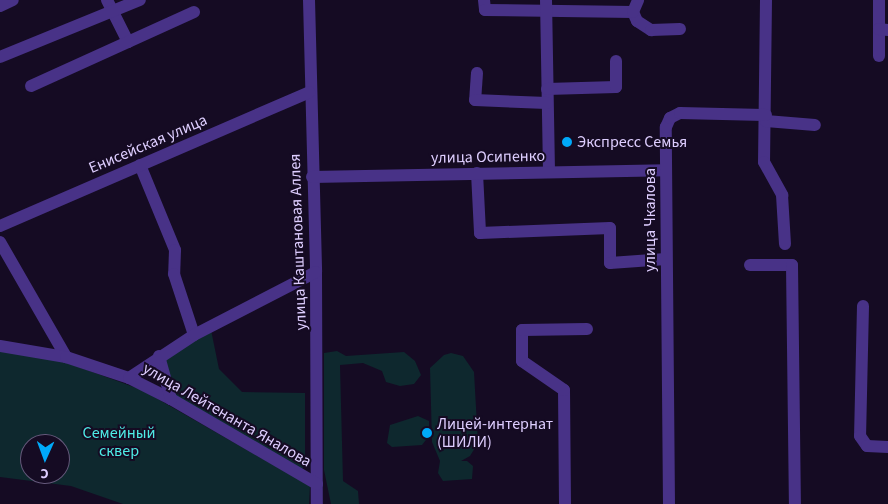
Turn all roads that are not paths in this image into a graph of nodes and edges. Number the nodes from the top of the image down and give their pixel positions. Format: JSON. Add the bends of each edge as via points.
{"nodes":[{"id":1,"x":13,"y":0,"type":"edge"},
{"id":2,"x":140,"y":0,"type":"edge"},
{"id":3,"x":309,"y":0,"type":"edge"},
{"id":4,"x":484,"y":0,"type":"edge"},
{"id":5,"x":766,"y":0,"type":"edge"},
{"id":6,"x":879,"y":0,"type":"edge"},
{"id":7,"x":0,"y":6,"type":"edge"},
{"id":8,"x":110,"y":6,"type":"edge"},
{"id":9,"x":546,"y":6,"type":"edge"},
{"id":10,"x":635,"y":6,"type":"edge"},
{"id":11,"x":194,"y":12,"type":"dead end"},
{"id":12,"x":680,"y":29,"type":"dead end"},
{"id":13,"x":883,"y":30,"type":"edge"},
{"id":14,"x":128,"y":42,"type":"junction"},
{"id":15,"x":880,"y":56,"type":"dead end"},
{"id":16,"x":0,"y":58,"type":"edge"},
{"id":17,"x":616,"y":61,"type":"dead end"},
{"id":18,"x":477,"y":72,"type":"dead end"},
{"id":19,"x":32,"y":86,"type":"dead end"},
{"id":20,"x":547,"y":88,"type":"junction"},
{"id":21,"x":309,"y":92,"type":"junction"},
{"id":22,"x":547,"y":103,"type":"junction"},
{"id":23,"x":766,"y":118,"type":"junction"},
{"id":24,"x":815,"y":125,"type":"dead end"},
{"id":25,"x":140,"y":165,"type":"junction"},
{"id":26,"x":665,"y":170,"type":"junction"},
{"id":27,"x":548,"y":172,"type":"junction"},
{"id":28,"x":477,"y":173,"type":"junction"},
{"id":29,"x":312,"y":178,"type":"junction"},
{"id":30,"x":0,"y":226,"type":"edge"},
{"id":31,"x":0,"y":242,"type":"edge"},
{"id":32,"x":785,"y":244,"type":"dead end"},
{"id":33,"x":666,"y":259,"type":"junction"},
{"id":34,"x":750,"y":265,"type":"dead end"},
{"id":35,"x":316,"y":272,"type":"junction"},
{"id":36,"x":863,"y":306,"type":"dead end"},
{"id":37,"x":587,"y":329,"type":"dead end"},
{"id":38,"x":194,"y":335,"type":"junction"},
{"id":39,"x":0,"y":346,"type":"edge"},
{"id":40,"x":159,"y":356,"type":"junction"},
{"id":41,"x":66,"y":357,"type":"junction"},
{"id":42,"x":128,"y":378,"type":"junction"},
{"id":43,"x":171,"y":399,"type":"junction"},
{"id":44,"x":888,"y":446,"type":"edge"},
{"id":45,"x":318,"y":486,"type":"junction"},
{"id":46,"x":317,"y":504,"type":"edge"},
{"id":47,"x":564,"y":504,"type":"edge"},
{"id":48,"x":668,"y":504,"type":"edge"},
{"id":49,"x":795,"y":504,"type":"edge"}],
"edges":[{"from":1,"to":7,"type":"street"},
{"from":2,"to":8,"type":"street"},
{"from":3,"to":21,"type":"street","name":"улица Каштановая Аллея"},
{"from":4,"to":9,"type":"street","via":[[485,10]]},
{"from":5,"to":23,"type":"street"},
{"from":6,"to":13,"type":"street"},
{"from":8,"to":14,"type":"street"},
{"from":8,"to":16,"type":"street"},
{"from":9,"to":10,"type":"street"},
{"from":9,"to":20,"type":"street"},
{"from":10,"to":12,"type":"street","via":[[637,22],[651,30]]},
{"from":11,"to":14,"type":"street"},
{"from":13,"to":15,"type":"street"},
{"from":14,"to":19,"type":"street"},
{"from":17,"to":20,"type":"street","via":[[616,87]]},
{"from":18,"to":22,"type":"street","via":[[475,100]]},
{"from":20,"to":22,"type":"street"},
{"from":21,"to":25,"type":"street","name":"Енисейская улица"},
{"from":21,"to":29,"type":"street","name":"улица Каштановая Аллея"},
{"from":22,"to":27,"type":"street"},
{"from":23,"to":24,"type":"street"},
{"from":23,"to":26,"type":"street","name":"улица Чкалова","via":[[680,113],[670,118],[666,127]]},
{"from":23,"to":32,"type":"street","via":[[764,162],[782,195]]},
{"from":25,"to":30,"type":"street","name":"Енисейская улица"},
{"from":25,"to":38,"type":"street","via":[[175,250],[174,274]]},
{"from":26,"to":27,"type":"street","name":"улица Осипенко"},
{"from":26,"to":33,"type":"street","name":"улица Чкалова"},
{"from":27,"to":28,"type":"street","name":"улица Осипенко"},
{"from":28,"to":29,"type":"street","name":"улица Осипенко"},
{"from":28,"to":33,"type":"street","via":[[480,233],[610,228],[610,263]]},
{"from":29,"to":35,"type":"street","name":"улица Каштановая Аллея"},
{"from":31,"to":41,"type":"street"},
{"from":33,"to":48,"type":"street","name":"улица Чкалова"},
{"from":34,"to":49,"type":"street","via":[[792,265]]},
{"from":35,"to":38,"type":"street"},
{"from":35,"to":45,"type":"street","name":"улица Каштановая Аллея"},
{"from":36,"to":44,"type":"street","via":[[860,436],[867,446]]},
{"from":37,"to":47,"type":"street","via":[[522,330],[522,360],[564,390]]},
{"from":38,"to":40,"type":"street"},
{"from":39,"to":41,"type":"street","name":"улица Лейтенанта Яналова"},
{"from":40,"to":42,"type":"street"},
{"from":40,"to":43,"type":"street"},
{"from":41,"to":42,"type":"street","name":"улица Лейтенанта Яналова"},
{"from":42,"to":43,"type":"street","name":"улица Лейтенанта Яналова"},
{"from":43,"to":45,"type":"street","name":"улица Лейтенанта Яналова"},
{"from":45,"to":46,"type":"street","name":"улица Каштановая Аллея"}]}
